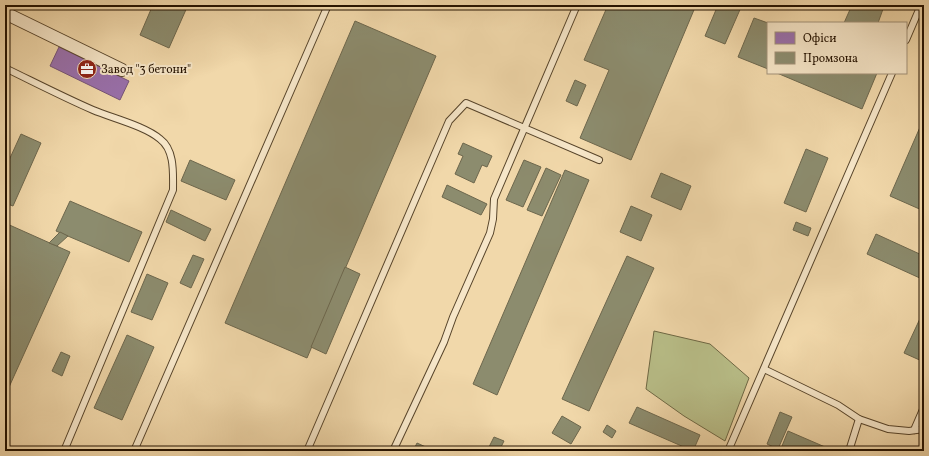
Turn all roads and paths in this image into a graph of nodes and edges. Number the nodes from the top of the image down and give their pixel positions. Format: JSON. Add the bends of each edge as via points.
{"nodes":[{"id":1,"x":328,"y":5,"type":"edge"},
{"id":2,"x":577,"y":5,"type":"edge"},
{"id":3,"x":921,"y":5,"type":"edge"},
{"id":4,"x":5,"y":13,"type":"edge"},
{"id":5,"x":907,"y":38,"type":"edge"},
{"id":6,"x":5,"y":68,"type":"edge"},
{"id":7,"x":122,"y":70,"type":"dead end"},
{"id":8,"x":892,"y":74,"type":"edge"},
{"id":9,"x":524,"y":128,"type":"junction"},
{"id":10,"x":599,"y":160,"type":"dead end"},
{"id":11,"x":764,"y":369,"type":"junction"},
{"id":12,"x":924,"y":407,"type":"edge"},
{"id":13,"x":859,"y":419,"type":"junction"},
{"id":14,"x":924,"y":429,"type":"edge"},
{"id":15,"x":914,"y":430,"type":"junction"},
{"id":16,"x":64,"y":451,"type":"edge"},
{"id":17,"x":134,"y":451,"type":"edge"},
{"id":18,"x":307,"y":451,"type":"edge"},
{"id":19,"x":393,"y":451,"type":"edge"},
{"id":20,"x":728,"y":451,"type":"edge"},
{"id":21,"x":849,"y":451,"type":"edge"}],
"edges":[{"from":1,"to":17,"type":"lane"},
{"from":2,"to":9,"type":"lane"},
{"from":3,"to":5,"type":"lane"},
{"from":4,"to":7,"type":"street"},
{"from":6,"to":16,"type":"lane","via":[[160,139],[166,146],[174,173],[173,190]]},
{"from":8,"to":11,"type":"lane"},
{"from":9,"to":10,"type":"lane"},
{"from":9,"to":18,"type":"lane","via":[[466,103],[449,121]]},
{"from":9,"to":19,"type":"lane","via":[[494,199],[490,233],[444,342]]},
{"from":11,"to":13,"type":"lane","via":[[838,405]]},
{"from":11,"to":20,"type":"lane"},
{"from":12,"to":15,"type":"lane"},
{"from":13,"to":15,"type":"lane","via":[[888,429]]},
{"from":13,"to":21,"type":"lane"},
{"from":14,"to":15,"type":"lane"}]}
